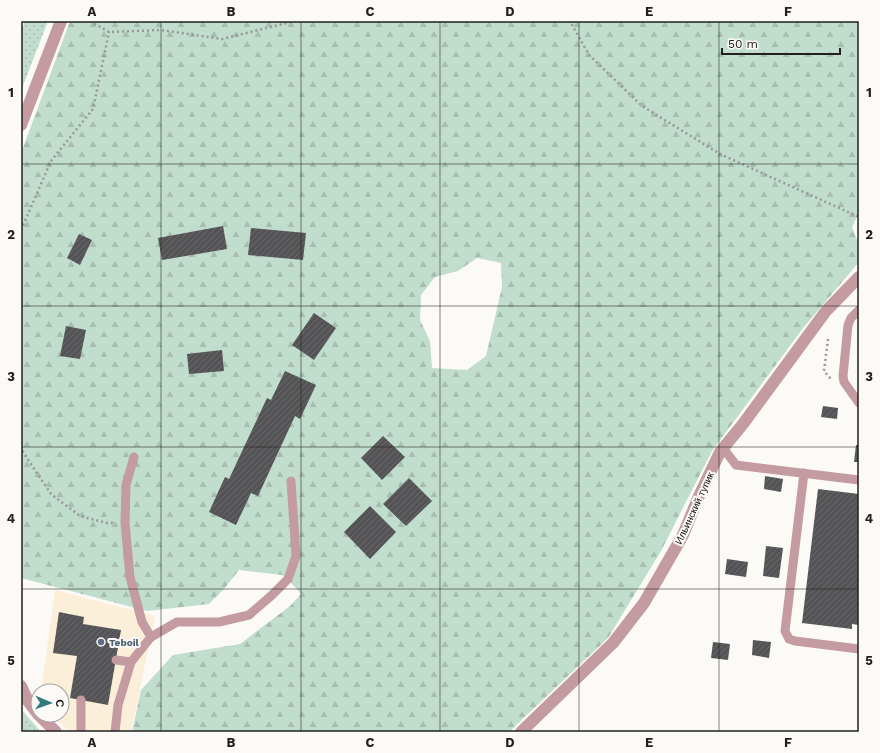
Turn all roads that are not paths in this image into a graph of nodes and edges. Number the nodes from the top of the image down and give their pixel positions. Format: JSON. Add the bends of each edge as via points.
{"nodes":[{"id":1,"x":61,"y":21,"type":"edge"},
{"id":2,"x":21,"y":125,"type":"edge"},
{"id":3,"x":859,"y":278,"type":"edge"},
{"id":4,"x":859,"y":310,"type":"edge"},
{"id":5,"x":859,"y":403,"type":"edge"},
{"id":6,"x":723,"y":448,"type":"junction"},
{"id":7,"x":134,"y":457,"type":"dead end"},
{"id":8,"x":804,"y":473,"type":"junction"},
{"id":9,"x":859,"y":480,"type":"edge"},
{"id":10,"x":291,"y":481,"type":"dead end"},
{"id":11,"x":151,"y":637,"type":"junction"},
{"id":12,"x":859,"y":649,"type":"edge"},
{"id":13,"x":116,"y":660,"type":"dead end"},
{"id":14,"x":131,"y":662,"type":"junction"},
{"id":15,"x":21,"y":686,"type":"edge"},
{"id":16,"x":81,"y":700,"type":"dead end"},
{"id":17,"x":30,"y":704,"type":"edge"},
{"id":18,"x":48,"y":723,"type":"edge"},
{"id":19,"x":56,"y":732,"type":"edge"},
{"id":20,"x":80,"y":732,"type":"edge"},
{"id":21,"x":115,"y":732,"type":"edge"},
{"id":22,"x":521,"y":732,"type":"edge"}],
"edges":[{"from":1,"to":2,"type":"street"},
{"from":3,"to":6,"type":"street","name":"Ильинский тупик","via":[[826,311]]},
{"from":4,"to":5,"type":"lane","via":[[848,325],[843,376],[844,382]]},
{"from":6,"to":8,"type":"lane","via":[[736,465]]},
{"from":6,"to":22,"type":"street","name":"Ильинский тупик","via":[[683,535],[644,603],[614,643]]},
{"from":7,"to":11,"type":"lane","via":[[126,485],[125,523],[130,577],[142,622]]},
{"from":8,"to":9,"type":"lane"},
{"from":8,"to":12,"type":"lane","via":[[785,631],[789,639],[795,641]]},
{"from":10,"to":11,"type":"lane","via":[[296,556],[288,579],[249,615],[220,622],[177,622]]},
{"from":11,"to":14,"type":"lane"},
{"from":13,"to":14,"type":"lane"},
{"from":14,"to":21,"type":"lane","via":[[118,705]]},
{"from":15,"to":17,"type":"street"},
{"from":16,"to":20,"type":"lane"},
{"from":18,"to":19,"type":"street"}]}
